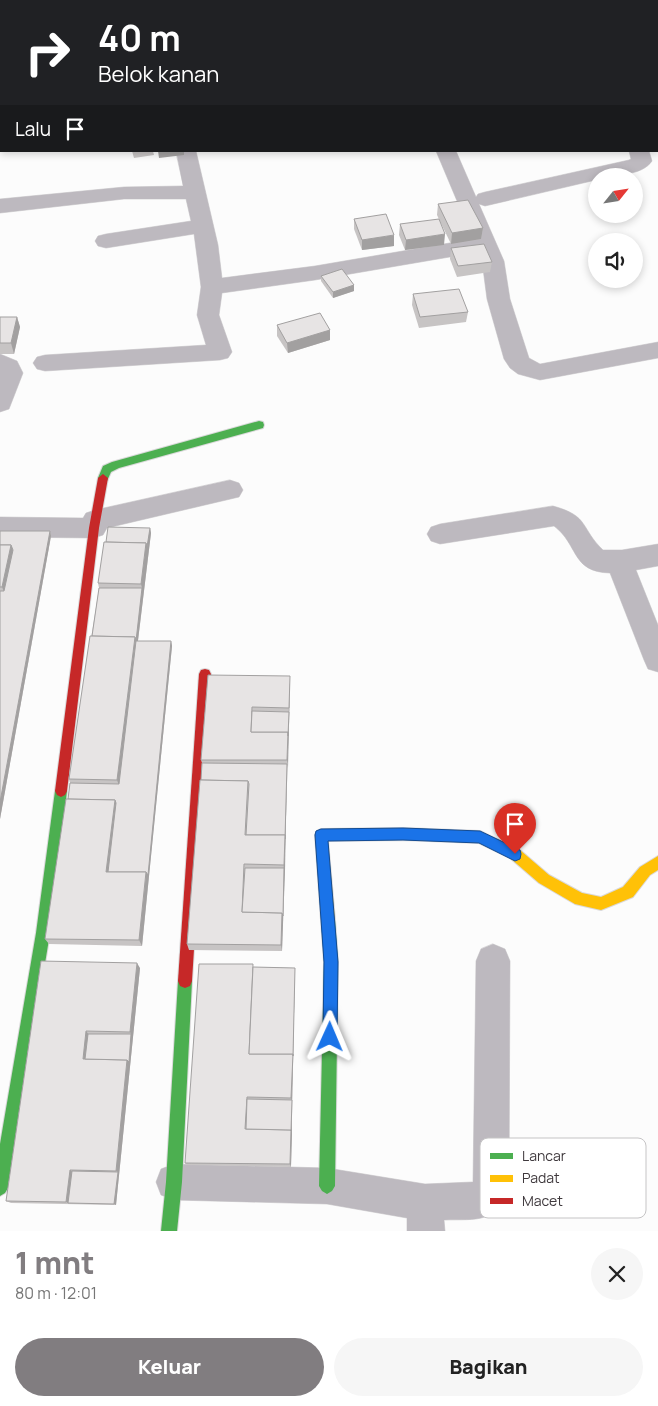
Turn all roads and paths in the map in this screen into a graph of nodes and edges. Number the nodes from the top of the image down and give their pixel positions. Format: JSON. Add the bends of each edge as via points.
{"nodes":[{"id":1,"x":186,"y":152,"type":"edge"},
{"id":2,"x":446,"y":152,"type":"edge"},
{"id":3,"x":639,"y":152,"type":"edge"},
{"id":4,"x":194,"y":192,"type":"junction"},
{"id":5,"x":485,"y":199,"type":"dead end"},
{"id":6,"x":0,"y":206,"type":"edge"},
{"id":7,"x":202,"y":226,"type":"junction"},
{"id":8,"x":106,"y":241,"type":"dead end"},
{"id":9,"x":487,"y":244,"type":"junction"},
{"id":10,"x":212,"y":287,"type":"junction"},
{"id":11,"x":658,"y":350,"type":"edge"},
{"id":12,"x":0,"y":362,"type":"edge"},
{"id":13,"x":45,"y":363,"type":"dead end"},
{"id":14,"x":0,"y":403,"type":"edge"},
{"id":15,"x":259,"y":426,"type":"dead end"},
{"id":16,"x":230,"y":490,"type":"dead end"},
{"id":17,"x":94,"y":524,"type":"junction"},
{"id":18,"x":0,"y":527,"type":"edge"},
{"id":19,"x":440,"y":534,"type":"dead end"},
{"id":20,"x":658,"y":555,"type":"edge"},
{"id":21,"x":619,"y":560,"type":"junction"},
{"id":22,"x":658,"y":660,"type":"edge"},
{"id":23,"x":205,"y":674,"type":"dead end"},
{"id":24,"x":658,"y":862,"type":"edge"},
{"id":25,"x":493,"y":961,"type":"dead end"},
{"id":26,"x":491,"y":1138,"type":"edge"},
{"id":27,"x":174,"y":1182,"type":"junction"},
{"id":28,"x":327,"y":1186,"type":"junction"},
{"id":29,"x":0,"y":1188,"type":"edge"},
{"id":30,"x":480,"y":1201,"type":"edge"},
{"id":31,"x":425,"y":1217,"type":"edge"},
{"id":32,"x":169,"y":1231,"type":"edge"}],
"edges":[{"from":1,"to":4,"type":"street"},
{"from":2,"to":9,"type":"street"},
{"from":3,"to":5,"type":"street","via":[[642,162],[635,165]]},
{"from":4,"to":6,"type":"street","via":[[132,192]]},
{"from":4,"to":7,"type":"street"},
{"from":7,"to":8,"type":"street"},
{"from":7,"to":10,"type":"street"},
{"from":9,"to":10,"type":"street"},
{"from":9,"to":11,"type":"street","via":[[493,261],[497,294],[516,359],[524,368],[540,372]]},
{"from":10,"to":13,"type":"street","via":[[208,315],[220,352]]},
{"from":12,"to":14,"type":"street","via":[[9,367],[11,373]]},
{"from":15,"to":17,"type":"street","via":[[107,469],[103,475]]},
{"from":16,"to":17,"type":"street"},
{"from":17,"to":18,"type":"street"},
{"from":17,"to":29,"type":"street","via":[[42,933]]},
{"from":19,"to":21,"type":"street","via":[[562,517],[595,559],[600,562]]},
{"from":20,"to":21,"type":"street"},
{"from":21,"to":22,"type":"street"},
{"from":23,"to":27,"type":"street"},
{"from":24,"to":28,"type":"street","via":[[645,871],[628,892],[600,904],[580,899],[544,878],[515,854],[480,837],[321,835],[331,962]]},
{"from":25,"to":26,"type":"street"},
{"from":27,"to":28,"type":"street"},
{"from":27,"to":32,"type":"street"},
{"from":28,"to":31,"type":"street"},
{"from":30,"to":31,"type":"street"}]}
